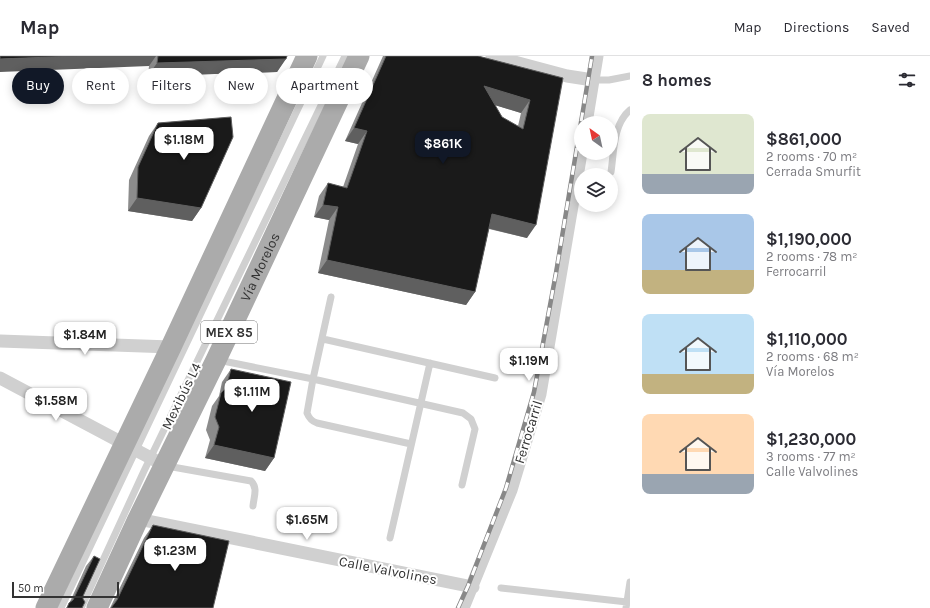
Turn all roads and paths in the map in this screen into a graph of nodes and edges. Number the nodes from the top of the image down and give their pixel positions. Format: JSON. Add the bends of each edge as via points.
{"nodes":[{"id":1,"x":307,"y":56,"type":"edge"},
{"id":2,"x":323,"y":56,"type":"edge"},
{"id":3,"x":345,"y":56,"type":"edge"},
{"id":4,"x":359,"y":56,"type":"edge"},
{"id":5,"x":492,"y":56,"type":"edge"},
{"id":6,"x":597,"y":56,"type":"edge"},
{"id":7,"x":630,"y":76,"type":"edge"},
{"id":8,"x":593,"y":80,"type":"junction"},
{"id":9,"x":630,"y":110,"type":"edge"},
{"id":10,"x":587,"y":116,"type":"edge"},
{"id":11,"x":580,"y":160,"type":"edge"},
{"id":12,"x":612,"y":168,"type":"edge"},
{"id":13,"x":331,"y":297,"type":"dead end"},
{"id":14,"x":323,"y":339,"type":"junction"},
{"id":15,"x":0,"y":341,"type":"edge"},
{"id":16,"x":171,"y":347,"type":"junction"},
{"id":17,"x":216,"y":360,"type":"junction"},
{"id":18,"x":430,"y":363,"type":"junction"},
{"id":19,"x":0,"y":378,"type":"edge"},
{"id":20,"x":494,"y":378,"type":"dead end"},
{"id":21,"x":313,"y":379,"type":"junction"},
{"id":22,"x":420,"y":403,"type":"junction"},
{"id":23,"x":411,"y":444,"type":"junction"},
{"id":24,"x":130,"y":448,"type":"junction"},
{"id":25,"x":157,"y":462,"type":"junction"},
{"id":26,"x":462,"y":485,"type":"dead end"},
{"id":27,"x":253,"y":506,"type":"dead end"},
{"id":28,"x":138,"y":519,"type":"junction"},
{"id":29,"x":390,"y":538,"type":"dead end"},
{"id":30,"x":630,"y":582,"type":"edge"},
{"id":31,"x":473,"y":586,"type":"junction"},
{"id":32,"x":501,"y":588,"type":"dead end"},
{"id":33,"x":626,"y":605,"type":"edge"},
{"id":34,"x":46,"y":608,"type":"edge"},
{"id":35,"x":61,"y":608,"type":"edge"},
{"id":36,"x":81,"y":608,"type":"edge"},
{"id":37,"x":97,"y":608,"type":"edge"},
{"id":38,"x":463,"y":608,"type":"edge"}],
"edges":[{"from":1,"to":16,"type":"main road","number":"MEX 85"},
{"from":2,"to":24,"type":"lane","name":"Mexibús L4"},
{"from":3,"to":25,"type":"lane","name":"Mexibús L4"},
{"from":4,"to":17,"type":"main road","name":"Vía Morelos","number":"MEX 85"},
{"from":5,"to":8,"type":"street","via":[[567,76]]},
{"from":6,"to":8,"type":"street"},
{"from":7,"to":8,"type":"lane"},
{"from":8,"to":10,"type":"street"},
{"from":9,"to":12,"type":"lane","via":[[617,132]]},
{"from":11,"to":31,"type":"street","name":"Ferrocarril","via":[[540,394],[511,490]]},
{"from":13,"to":14,"type":"lane"},
{"from":14,"to":18,"type":"lane"},
{"from":14,"to":21,"type":"lane"},
{"from":15,"to":16,"type":"street"},
{"from":16,"to":24,"type":"main road","number":"MEX 85"},
{"from":17,"to":21,"type":"lane"},
{"from":17,"to":25,"type":"main road","name":"Vía Morelos","number":"MEX 85"},
{"from":18,"to":20,"type":"lane"},
{"from":18,"to":22,"type":"lane"},
{"from":19,"to":24,"type":"street"},
{"from":21,"to":22,"type":"lane"},
{"from":21,"to":23,"type":"lane","via":[[307,413],[312,421]]},
{"from":22,"to":23,"type":"lane"},
{"from":22,"to":26,"type":"lane","via":[[463,413],[474,424]]},
{"from":23,"to":29,"type":"lane"},
{"from":24,"to":25,"type":"street"},
{"from":24,"to":34,"type":"main road","number":"MEX 85"},
{"from":24,"to":35,"type":"lane","name":"Mexibús L4"},
{"from":25,"to":27,"type":"lane","via":[[250,481],[256,491]]},
{"from":25,"to":28,"type":"main road","name":"Vía Morelos","number":"MEX 85"},
{"from":25,"to":36,"type":"lane","name":"Mexibús L4"},
{"from":28,"to":31,"type":"street","name":"Calle Valvolines"},
{"from":28,"to":37,"type":"main road","name":"Vía Morelos","number":"MEX 85"},
{"from":30,"to":33,"type":"lane"},
{"from":31,"to":38,"type":"street","name":"Ferrocarril"},
{"from":32,"to":33,"type":"lane"}]}
